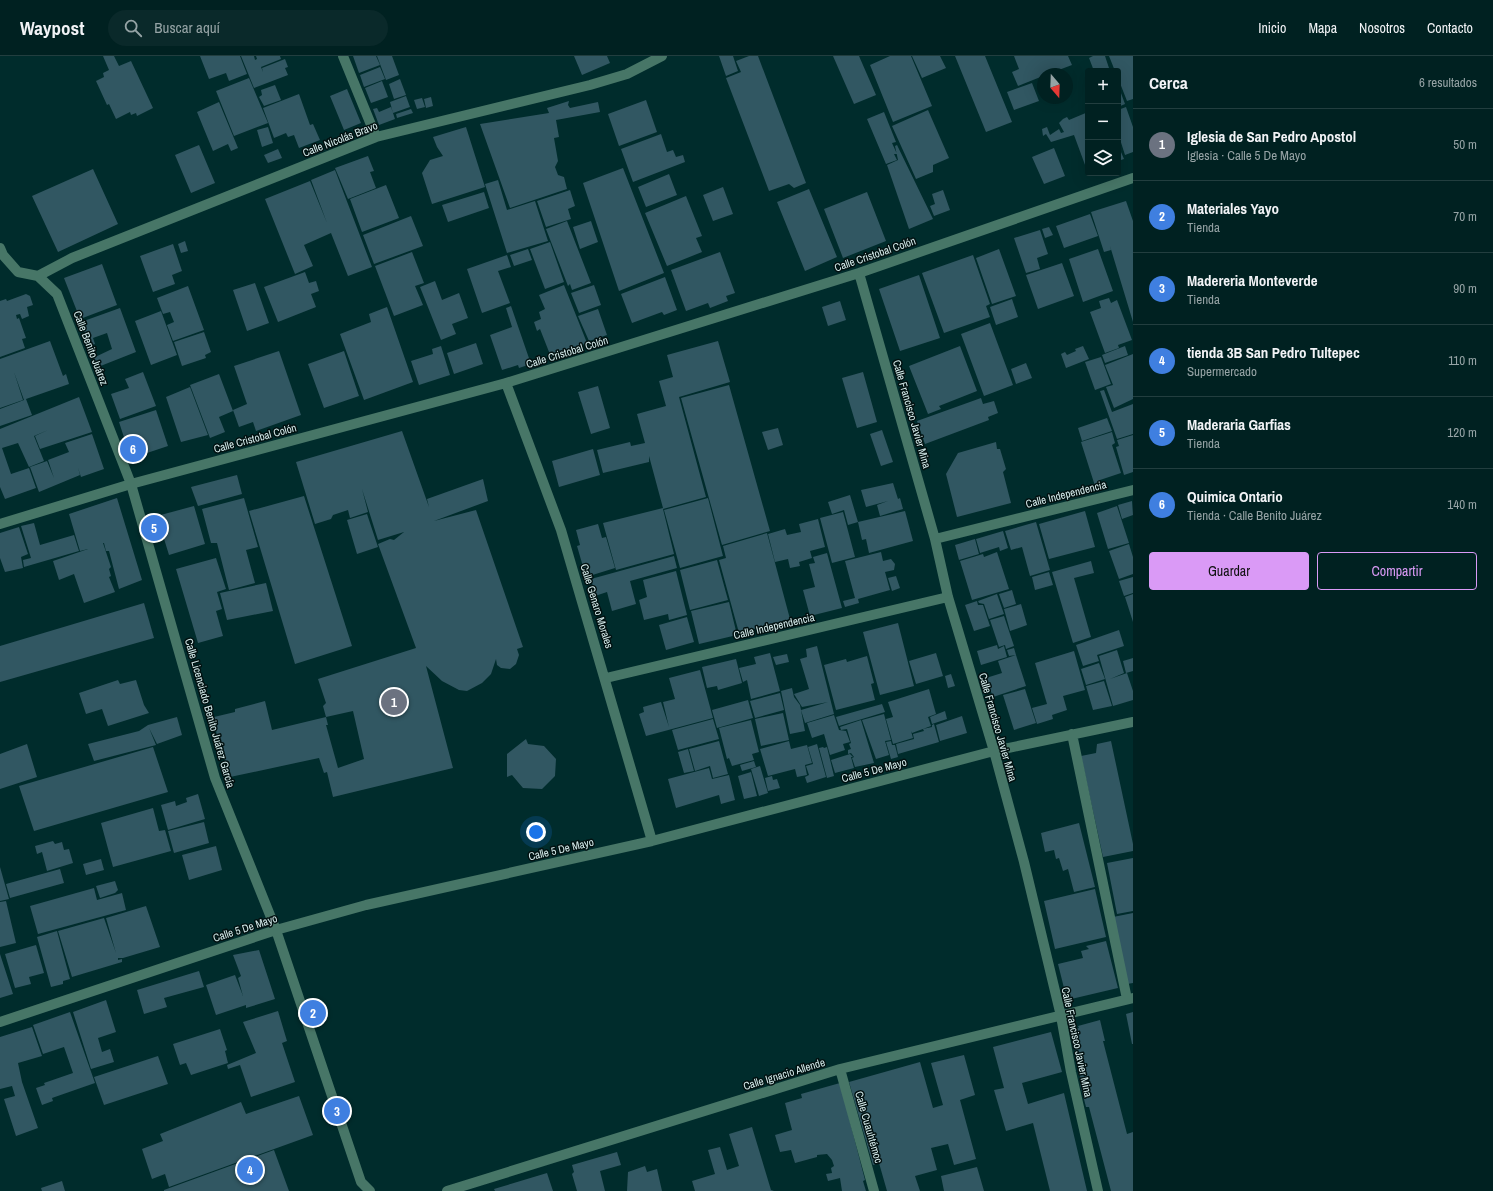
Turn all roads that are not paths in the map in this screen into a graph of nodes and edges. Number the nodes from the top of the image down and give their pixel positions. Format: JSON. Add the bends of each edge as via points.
{"nodes":[{"id":1,"x":343,"y":56,"type":"edge"},
{"id":2,"x":662,"y":56,"type":"edge"},
{"id":3,"x":376,"y":136,"type":"junction"},
{"id":4,"x":1133,"y":178,"type":"edge"},
{"id":5,"x":0,"y":248,"type":"edge"},
{"id":6,"x":859,"y":273,"type":"junction"},
{"id":7,"x":38,"y":276,"type":"junction"},
{"id":8,"x":506,"y":383,"type":"junction"},
{"id":9,"x":131,"y":484,"type":"junction"},
{"id":10,"x":1133,"y":490,"type":"edge"},
{"id":11,"x":0,"y":524,"type":"edge"},
{"id":12,"x":935,"y":539,"type":"junction"},
{"id":13,"x":948,"y":597,"type":"junction"},
{"id":14,"x":606,"y":678,"type":"junction"},
{"id":15,"x":1133,"y":722,"type":"edge"},
{"id":16,"x":1072,"y":734,"type":"junction"},
{"id":17,"x":994,"y":751,"type":"junction"},
{"id":18,"x":652,"y":841,"type":"junction"},
{"id":19,"x":276,"y":930,"type":"junction"},
{"id":20,"x":1130,"y":998,"type":"edge"},
{"id":21,"x":1061,"y":1016,"type":"junction"},
{"id":22,"x":0,"y":1022,"type":"edge"},
{"id":23,"x":840,"y":1069,"type":"junction"},
{"id":24,"x":360,"y":1186,"type":"edge"},
{"id":25,"x":370,"y":1191,"type":"edge"},
{"id":26,"x":447,"y":1191,"type":"edge"},
{"id":27,"x":874,"y":1191,"type":"edge"},
{"id":28,"x":1098,"y":1191,"type":"edge"}],
"edges":[{"from":1,"to":3,"type":"street"},
{"from":2,"to":3,"type":"street","name":"Calle Nicolás Bravo","via":[[627,74],[590,85]]},
{"from":3,"to":7,"type":"street","name":"Calle Nicolás Bravo","via":[[72,258]]},
{"from":4,"to":6,"type":"street","name":"Calle Cristobal Colón"},
{"from":5,"to":7,"type":"street","via":[[18,272]]},
{"from":6,"to":8,"type":"street","name":"Calle Cristobal Colón"},
{"from":6,"to":12,"type":"street","name":"Calle Francisco Javier Mina"},
{"from":7,"to":9,"type":"street","name":"Calle Benito Juárez","via":[[57,294]]},
{"from":8,"to":9,"type":"street","name":"Calle Cristobal Colón"},
{"from":8,"to":14,"type":"street","name":"Calle Genaro Morales","via":[[561,530]]},
{"from":9,"to":11,"type":"street","name":"Calle Cristobal Colón"},
{"from":9,"to":19,"type":"street","name":"Calle Licenciado Benito Juárez García","via":[[215,778]]},
{"from":10,"to":12,"type":"street","name":"Calle Independencia"},
{"from":12,"to":13,"type":"street","name":"Calle Francisco Javier Mina"},
{"from":13,"to":14,"type":"street","name":"Calle Independencia"},
{"from":13,"to":17,"type":"street","name":"Calle Francisco Javier Mina"},
{"from":14,"to":18,"type":"street","name":"Calle Genaro Morales"},
{"from":15,"to":16,"type":"street","name":"Calle 5 De Mayo"},
{"from":16,"to":17,"type":"street","name":"Calle 5 De Mayo"},
{"from":16,"to":20,"type":"street"},
{"from":17,"to":18,"type":"street","name":"Calle 5 De Mayo"},
{"from":17,"to":21,"type":"street","name":"Calle Francisco Javier Mina"},
{"from":18,"to":19,"type":"street","name":"Calle 5 De Mayo","via":[[372,904]]},
{"from":19,"to":22,"type":"street","name":"Calle 5 De Mayo"},
{"from":19,"to":24,"type":"street","name":"Calle Licenciado Benito Juárez García"},
{"from":20,"to":21,"type":"street","name":"Calle Ignacio Allende"},
{"from":21,"to":23,"type":"street","name":"Calle Ignacio Allende"},
{"from":21,"to":28,"type":"street","name":"Calle Francisco Javier Mina"},
{"from":23,"to":26,"type":"street","name":"Calle Ignacio Allende"},
{"from":23,"to":27,"type":"street","name":"Calle Cuauhtémoc"},
{"from":24,"to":25,"type":"street","name":"Calle Licenciado Benito Juárez García"}]}
